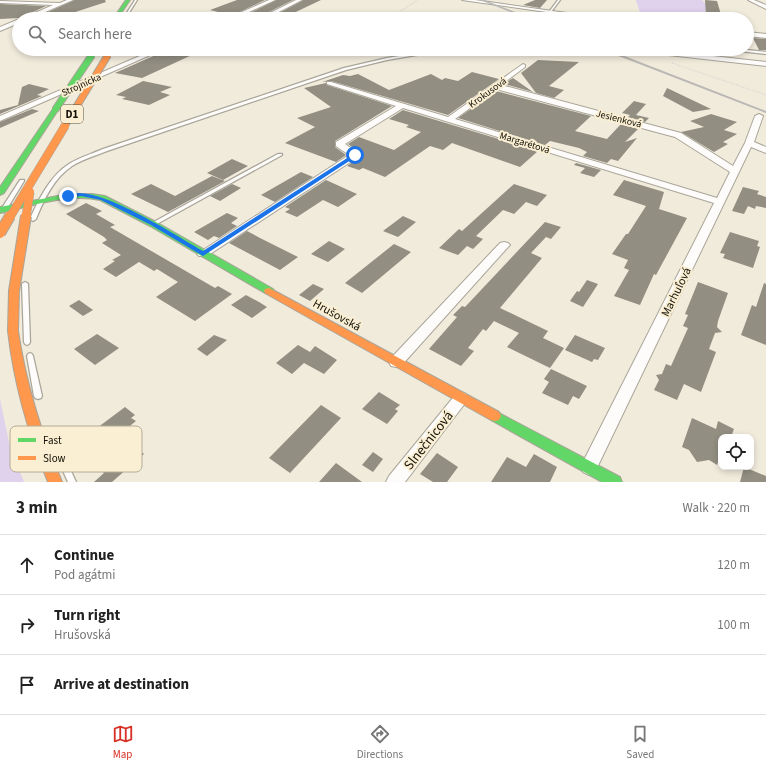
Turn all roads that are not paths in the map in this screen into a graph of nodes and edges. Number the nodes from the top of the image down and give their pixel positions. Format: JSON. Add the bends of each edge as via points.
{"nodes":[{"id":1,"x":71,"y":0,"type":"edge"},
{"id":2,"x":136,"y":0,"type":"edge"},
{"id":3,"x":273,"y":0,"type":"edge"},
{"id":4,"x":300,"y":0,"type":"edge"},
{"id":5,"x":464,"y":0,"type":"edge"},
{"id":6,"x":559,"y":0,"type":"edge"},
{"id":7,"x":750,"y":0,"type":"edge"},
{"id":8,"x":0,"y":2,"type":"edge"},
{"id":9,"x":59,"y":4,"type":"junction"},
{"id":10,"x":264,"y":4,"type":"junction"},
{"id":11,"x":766,"y":7,"type":"edge"},
{"id":12,"x":284,"y":8,"type":"junction"},
{"id":13,"x":550,"y":11,"type":"junction"},
{"id":14,"x":43,"y":12,"type":"edge"},
{"id":15,"x":123,"y":12,"type":"edge"},
{"id":16,"x":128,"y":12,"type":"edge"},
{"id":17,"x":132,"y":12,"type":"edge"},
{"id":18,"x":245,"y":12,"type":"edge"},
{"id":19,"x":275,"y":12,"type":"edge"},
{"id":20,"x":557,"y":12,"type":"edge"},
{"id":21,"x":12,"y":24,"type":"edge"},
{"id":22,"x":1,"y":29,"type":"edge"},
{"id":23,"x":754,"y":35,"type":"edge"},
{"id":24,"x":766,"y":36,"type":"edge"},
{"id":25,"x":754,"y":52,"type":"edge"},
{"id":26,"x":766,"y":53,"type":"edge"},
{"id":27,"x":91,"y":56,"type":"edge"},
{"id":28,"x":102,"y":56,"type":"edge"},
{"id":29,"x":107,"y":56,"type":"edge"},
{"id":30,"x":145,"y":56,"type":"edge"},
{"id":31,"x":406,"y":56,"type":"edge"},
{"id":32,"x":695,"y":56,"type":"edge"},
{"id":33,"x":766,"y":64,"type":"edge"},
{"id":34,"x":523,"y":66,"type":"dead end"},
{"id":35,"x":86,"y":82,"type":"junction"},
{"id":36,"x":329,"y":83,"type":"dead end"},
{"id":37,"x":495,"y":86,"type":"junction"},
{"id":38,"x":403,"y":105,"type":"junction"},
{"id":39,"x":64,"y":115,"type":"dead end"},
{"id":40,"x":759,"y":116,"type":"dead end"},
{"id":41,"x":0,"y":119,"type":"edge"},
{"id":42,"x":450,"y":119,"type":"junction"},
{"id":43,"x":36,"y":140,"type":"junction"},
{"id":44,"x":750,"y":143,"type":"junction"},
{"id":45,"x":766,"y":150,"type":"edge"},
{"id":46,"x":280,"y":155,"type":"dead end"},
{"id":47,"x":6,"y":166,"type":"dead end"},
{"id":48,"x":735,"y":171,"type":"junction"},
{"id":49,"x":29,"y":177,"type":"junction"},
{"id":50,"x":0,"y":193,"type":"edge"},
{"id":51,"x":41,"y":201,"type":"junction"},
{"id":52,"x":721,"y":202,"type":"junction"},
{"id":53,"x":1,"y":212,"type":"edge"},
{"id":54,"x":153,"y":224,"type":"junction"},
{"id":55,"x":0,"y":233,"type":"edge"},
{"id":56,"x":504,"y":244,"type":"dead end"},
{"id":57,"x":203,"y":254,"type":"junction"},
{"id":58,"x":396,"y":362,"type":"junction"},
{"id":59,"x":461,"y":398,"type":"junction"},
{"id":60,"x":39,"y":400,"type":"dead end"},
{"id":61,"x":34,"y":426,"type":"edge"},
{"id":62,"x":589,"y":467,"type":"junction"},
{"id":63,"x":50,"y":472,"type":"edge"},
{"id":64,"x":67,"y":472,"type":"edge"},
{"id":65,"x":55,"y":482,"type":"edge"},
{"id":66,"x":72,"y":482,"type":"edge"},
{"id":67,"x":396,"y":482,"type":"edge"},
{"id":68,"x":615,"y":482,"type":"edge"}],
"edges":[{"from":1,"to":9,"type":"street"},
{"from":2,"to":15,"type":"main road"},
{"from":2,"to":16,"type":"lane"},
{"from":2,"to":17,"type":"main road"},
{"from":3,"to":10,"type":"street"},
{"from":4,"to":12,"type":"street"},
{"from":5,"to":13,"type":"street"},
{"from":6,"to":13,"type":"lane"},
{"from":7,"to":11,"type":"street"},
{"from":8,"to":9,"type":"street"},
{"from":9,"to":14,"type":"street"},
{"from":10,"to":12,"type":"street"},
{"from":10,"to":18,"type":"street"},
{"from":12,"to":19,"type":"street"},
{"from":13,"to":20,"type":"street"},
{"from":21,"to":22,"type":"street"},
{"from":23,"to":24,"type":"street"},
{"from":25,"to":26,"type":"lane"},
{"from":27,"to":43,"type":"main road","number":"D1","bridge":true},
{"from":28,"to":35,"type":"lane"},
{"from":29,"to":49,"type":"main road","number":"D1","bridge":true},
{"from":30,"to":35,"type":"street","name":"Strojnícka"},
{"from":31,"to":51,"type":"lane","via":[[345,69],[105,150],[71,164],[59,174]]},
{"from":32,"to":33,"type":"street"},
{"from":34,"to":37,"type":"street","name":"Krokusová"},
{"from":35,"to":39,"type":"lane"},
{"from":35,"to":41,"type":"street","name":"Strojnícka"},
{"from":36,"to":38,"type":"street","name":"Margarétová"},
{"from":37,"to":42,"type":"street","name":"Krokusová"},
{"from":37,"to":48,"type":"street","name":"Jesienková","via":[[678,135]]},
{"from":38,"to":42,"type":"street","name":"Margarétová"},
{"from":38,"to":57,"type":"street","via":[[339,144],[355,155]]},
{"from":40,"to":44,"type":"street","name":"Marhuľová"},
{"from":42,"to":52,"type":"street","name":"Margarétová"},
{"from":43,"to":47,"type":"main road"},
{"from":43,"to":50,"type":"main road","number":"D1"},
{"from":44,"to":45,"type":"street"},
{"from":44,"to":48,"type":"street","name":"Marhuľová"},
{"from":46,"to":54,"type":"lane"},
{"from":48,"to":52,"type":"street","name":"Marhuľová"},
{"from":49,"to":53,"type":"lane"},
{"from":49,"to":55,"type":"main road","number":"D1","bridge":true},
{"from":49,"to":61,"type":"main road","bridge":true,"via":[[14,290],[13,330],[16,362]]},
{"from":51,"to":53,"type":"main road","name":"Hrušovská"},
{"from":51,"to":54,"type":"main road","name":"Hrušovská","via":[[68,196],[102,198]]},
{"from":51,"to":60,"type":"lane","via":[[32,221],[24,270],[26,337]]},
{"from":52,"to":62,"type":"street","name":"Marhuľová"},
{"from":54,"to":57,"type":"main road","name":"Hrušovská"},
{"from":56,"to":58,"type":"street"},
{"from":57,"to":58,"type":"main road","name":"Hrušovská"},
{"from":58,"to":59,"type":"main road","name":"Hrušovská"},
{"from":59,"to":62,"type":"main road","name":"Hrušovská"},
{"from":59,"to":67,"type":"street","name":"Slnečnicová"},
{"from":62,"to":68,"type":"main road","name":"Hrušovská"},
{"from":63,"to":65,"type":"main road","bridge":true},
{"from":64,"to":66,"type":"lane"}]}
